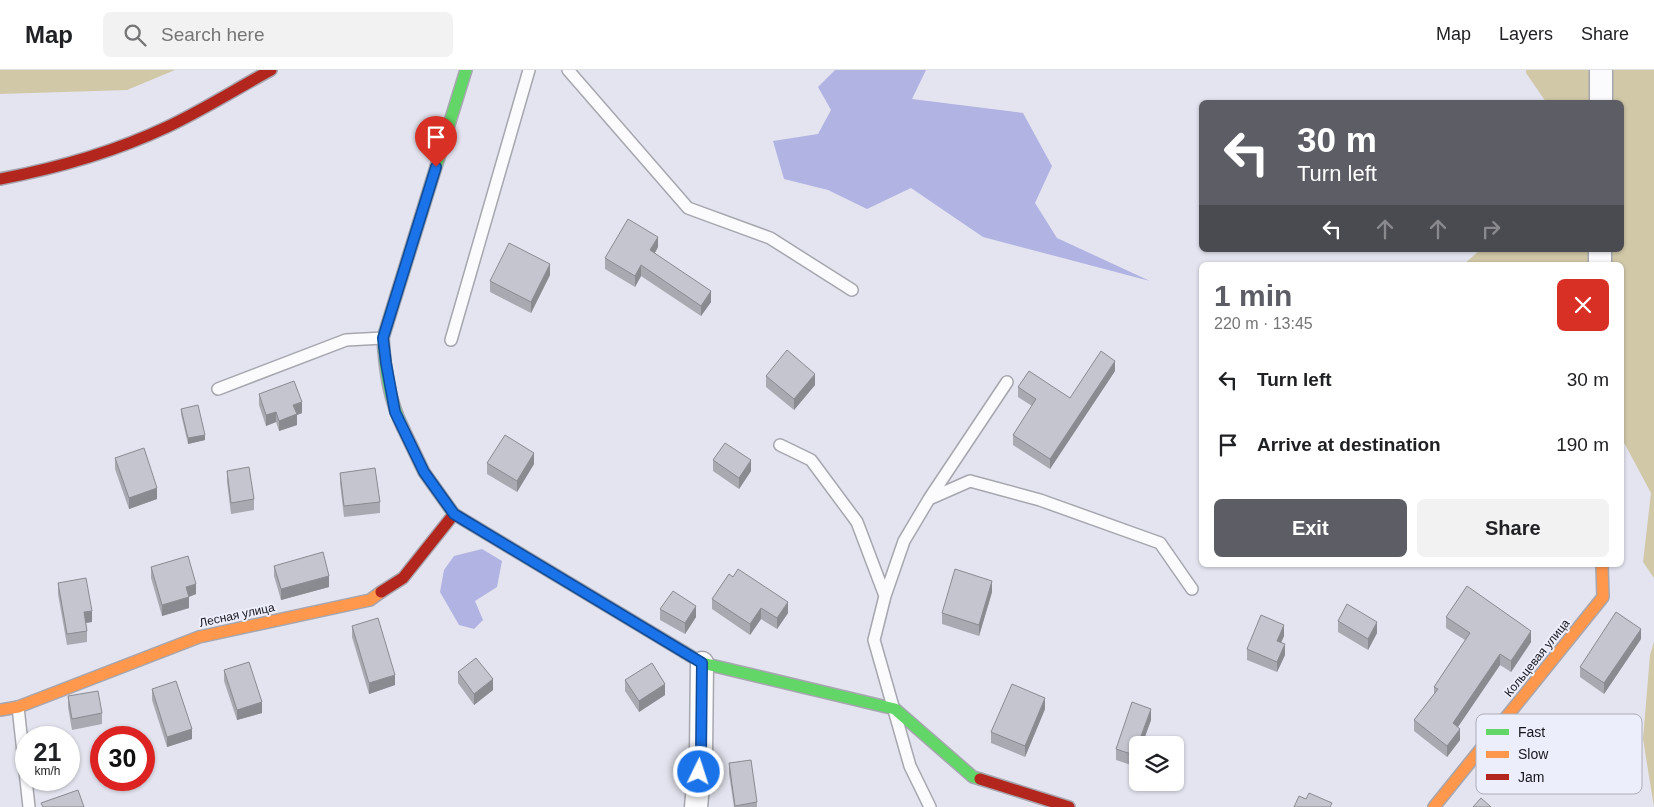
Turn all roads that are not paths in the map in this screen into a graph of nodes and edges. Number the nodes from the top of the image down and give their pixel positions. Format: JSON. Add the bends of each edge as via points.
{"nodes":[{"id":1,"x":271,"y":70,"type":"edge"},
{"id":2,"x":466,"y":70,"type":"edge"},
{"id":3,"x":529,"y":70,"type":"edge"},
{"id":4,"x":568,"y":70,"type":"edge"},
{"id":5,"x":1601,"y":70,"type":"edge"},
{"id":6,"x":1601,"y":100,"type":"edge"},
{"id":7,"x":0,"y":178,"type":"edge"},
{"id":8,"x":852,"y":290,"type":"dead end"},
{"id":9,"x":383,"y":338,"type":"junction"},
{"id":10,"x":451,"y":340,"type":"dead end"},
{"id":11,"x":1007,"y":382,"type":"dead end"},
{"id":12,"x":218,"y":389,"type":"dead end"},
{"id":13,"x":780,"y":445,"type":"dead end"},
{"id":14,"x":929,"y":499,"type":"junction"},
{"id":15,"x":454,"y":514,"type":"junction"},
{"id":16,"x":1602,"y":567,"type":"edge"},
{"id":17,"x":1192,"y":589,"type":"dead end"},
{"id":18,"x":885,"y":596,"type":"junction"},
{"id":19,"x":702,"y":663,"type":"junction"},
{"id":20,"x":18,"y":706,"type":"junction"},
{"id":21,"x":895,"y":709,"type":"junction"},
{"id":22,"x":0,"y":710,"type":"edge"},
{"id":23,"x":1509,"y":714,"type":"edge"},
{"id":24,"x":1476,"y":755,"type":"edge"},
{"id":25,"x":29,"y":807,"type":"edge"},
{"id":26,"x":696,"y":807,"type":"edge"},
{"id":27,"x":930,"y":807,"type":"edge"},
{"id":28,"x":1069,"y":807,"type":"edge"},
{"id":29,"x":1434,"y":807,"type":"edge"}],
"edges":[{"from":1,"to":7,"type":"street","via":[[167,127],[114,149],[58,168]]},
{"from":2,"to":9,"type":"street"},
{"from":3,"to":10,"type":"lane"},
{"from":4,"to":8,"type":"lane","via":[[688,208],[770,238]]},
{"from":5,"to":6,"type":"street"},
{"from":9,"to":12,"type":"lane","via":[[346,340]]},
{"from":9,"to":15,"type":"street","via":[[395,412],[424,472]]},
{"from":11,"to":14,"type":"lane"},
{"from":13,"to":18,"type":"lane","via":[[811,460],[857,522]]},
{"from":14,"to":17,"type":"lane","via":[[970,481],[1040,500],[1160,543]]},
{"from":14,"to":18,"type":"lane","via":[[904,540]]},
{"from":15,"to":19,"type":"street"},
{"from":15,"to":20,"type":"street","name":"Лесная улица","via":[[403,578],[370,600],[199,637]]},
{"from":16,"to":23,"type":"street","name":"Кольцевая улица","via":[[1603,597]]},
{"from":18,"to":21,"type":"lane","via":[[874,640]]},
{"from":19,"to":21,"type":"street"},
{"from":19,"to":26,"type":"street","via":[[701,754]]},
{"from":20,"to":22,"type":"street","name":"Лесная улица"},
{"from":20,"to":25,"type":"lane"},
{"from":21,"to":27,"type":"lane","via":[[910,766]]},
{"from":21,"to":28,"type":"street","via":[[973,777]]},
{"from":24,"to":29,"type":"street","name":"Кольцевая улица"}]}
